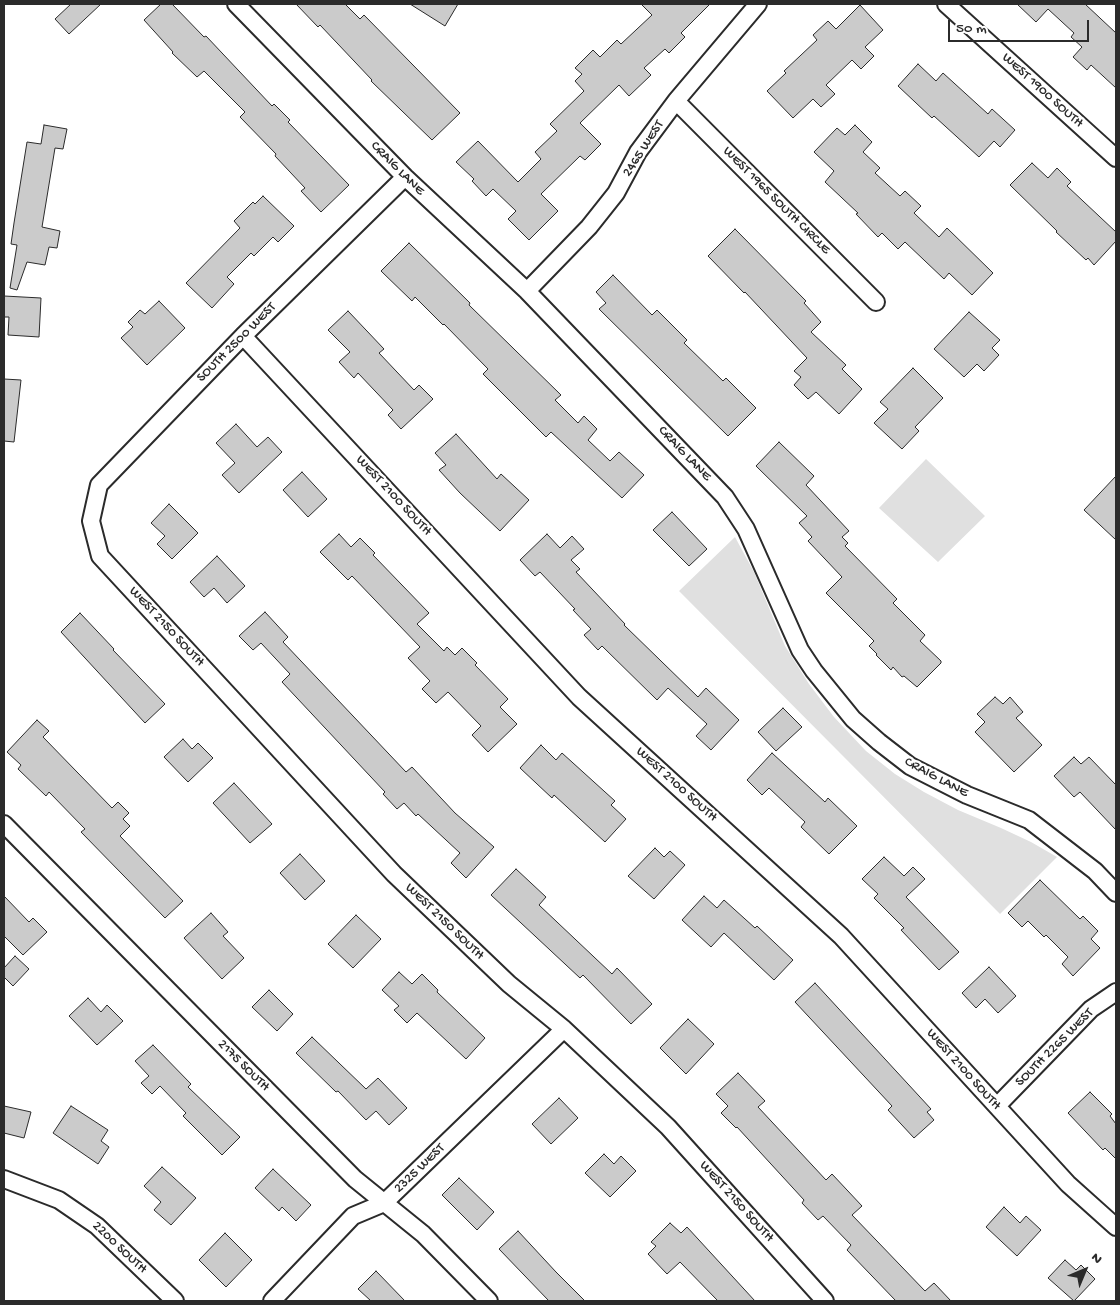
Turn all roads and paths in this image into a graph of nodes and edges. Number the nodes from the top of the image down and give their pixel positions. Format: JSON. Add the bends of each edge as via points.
{"nodes":[{"id":1,"x":236,"y":4,"type":"edge"},
{"id":2,"x":758,"y":4,"type":"edge"},
{"id":3,"x":946,"y":4,"type":"edge"},
{"id":4,"x":676,"y":101,"type":"junction"},
{"id":5,"x":1116,"y":158,"type":"edge"},
{"id":6,"x":405,"y":177,"type":"junction"},
{"id":7,"x":527,"y":291,"type":"junction"},
{"id":8,"x":876,"y":302,"type":"dead end"},
{"id":9,"x":243,"y":336,"type":"junction"},
{"id":10,"x":91,"y":521,"type":"joint"},
{"id":11,"x":4,"y":824,"type":"edge"},
{"id":12,"x":1116,"y":893,"type":"edge"},
{"id":13,"x":1116,"y":992,"type":"edge"},
{"id":14,"x":564,"y":1029,"type":"junction"},
{"id":15,"x":996,"y":1106,"type":"junction"},
{"id":16,"x":4,"y":1179,"type":"edge"},
{"id":17,"x":384,"y":1203,"type":"junction"},
{"id":18,"x":1116,"y":1227,"type":"edge"},
{"id":19,"x":175,"y":1301,"type":"edge"},
{"id":20,"x":272,"y":1301,"type":"edge"},
{"id":21,"x":489,"y":1301,"type":"edge"},
{"id":22,"x":825,"y":1301,"type":"edge"}],
"edges":[{"from":1,"to":6,"type":"street","name":"CRAIG LANE"},
{"from":2,"to":4,"type":"street","name":"2465 WEST"},
{"from":3,"to":5,"type":"street","name":"WEST 1900 SOUTH"},
{"from":4,"to":7,"type":"street","name":"2465 WEST","via":[[638,152],[616,193],[594,221]]},
{"from":4,"to":8,"type":"street","name":"WEST 1965 SOUTH CIRCLE"},
{"from":6,"to":7,"type":"street","name":"CRAIG LANE"},
{"from":6,"to":9,"type":"street","name":"SOUTH 2500 WEST"},
{"from":7,"to":12,"type":"street","name":"CRAIG LANE","via":[[725,497],[746,529],[800,650],[853,719],[910,766],[967,796],[1029,820],[1095,871]]},
{"from":9,"to":10,"type":"street","name":"SOUTH 2500 WEST","via":[[99,485]]},
{"from":9,"to":15,"type":"street","name":"WEST 2100 SOUTH","via":[[579,697],[841,936]]},
{"from":10,"to":14,"type":"street","name":"WEST 2150 SOUTH","via":[[100,556],[394,874],[509,984]]},
{"from":11,"to":17,"type":"street","name":"2175 SOUTH","via":[[355,1179]]},
{"from":13,"to":15,"type":"street","name":"SOUTH 2265 WEST","via":[[1092,1009]]},
{"from":14,"to":17,"type":"street","name":"2325 WEST"},
{"from":14,"to":22,"type":"street","name":"WEST 2150 SOUTH","via":[[668,1127]]},
{"from":15,"to":18,"type":"street","name":"WEST 2100 SOUTH","via":[[1068,1184]]},
{"from":16,"to":19,"type":"street","name":"2200 SOUTH","via":[[59,1200],[98,1226]]},
{"from":17,"to":20,"type":"street","name":"2325 WEST","via":[[353,1216]]},
{"from":17,"to":21,"type":"street","name":"2175 SOUTH","via":[[423,1234]]}]}
